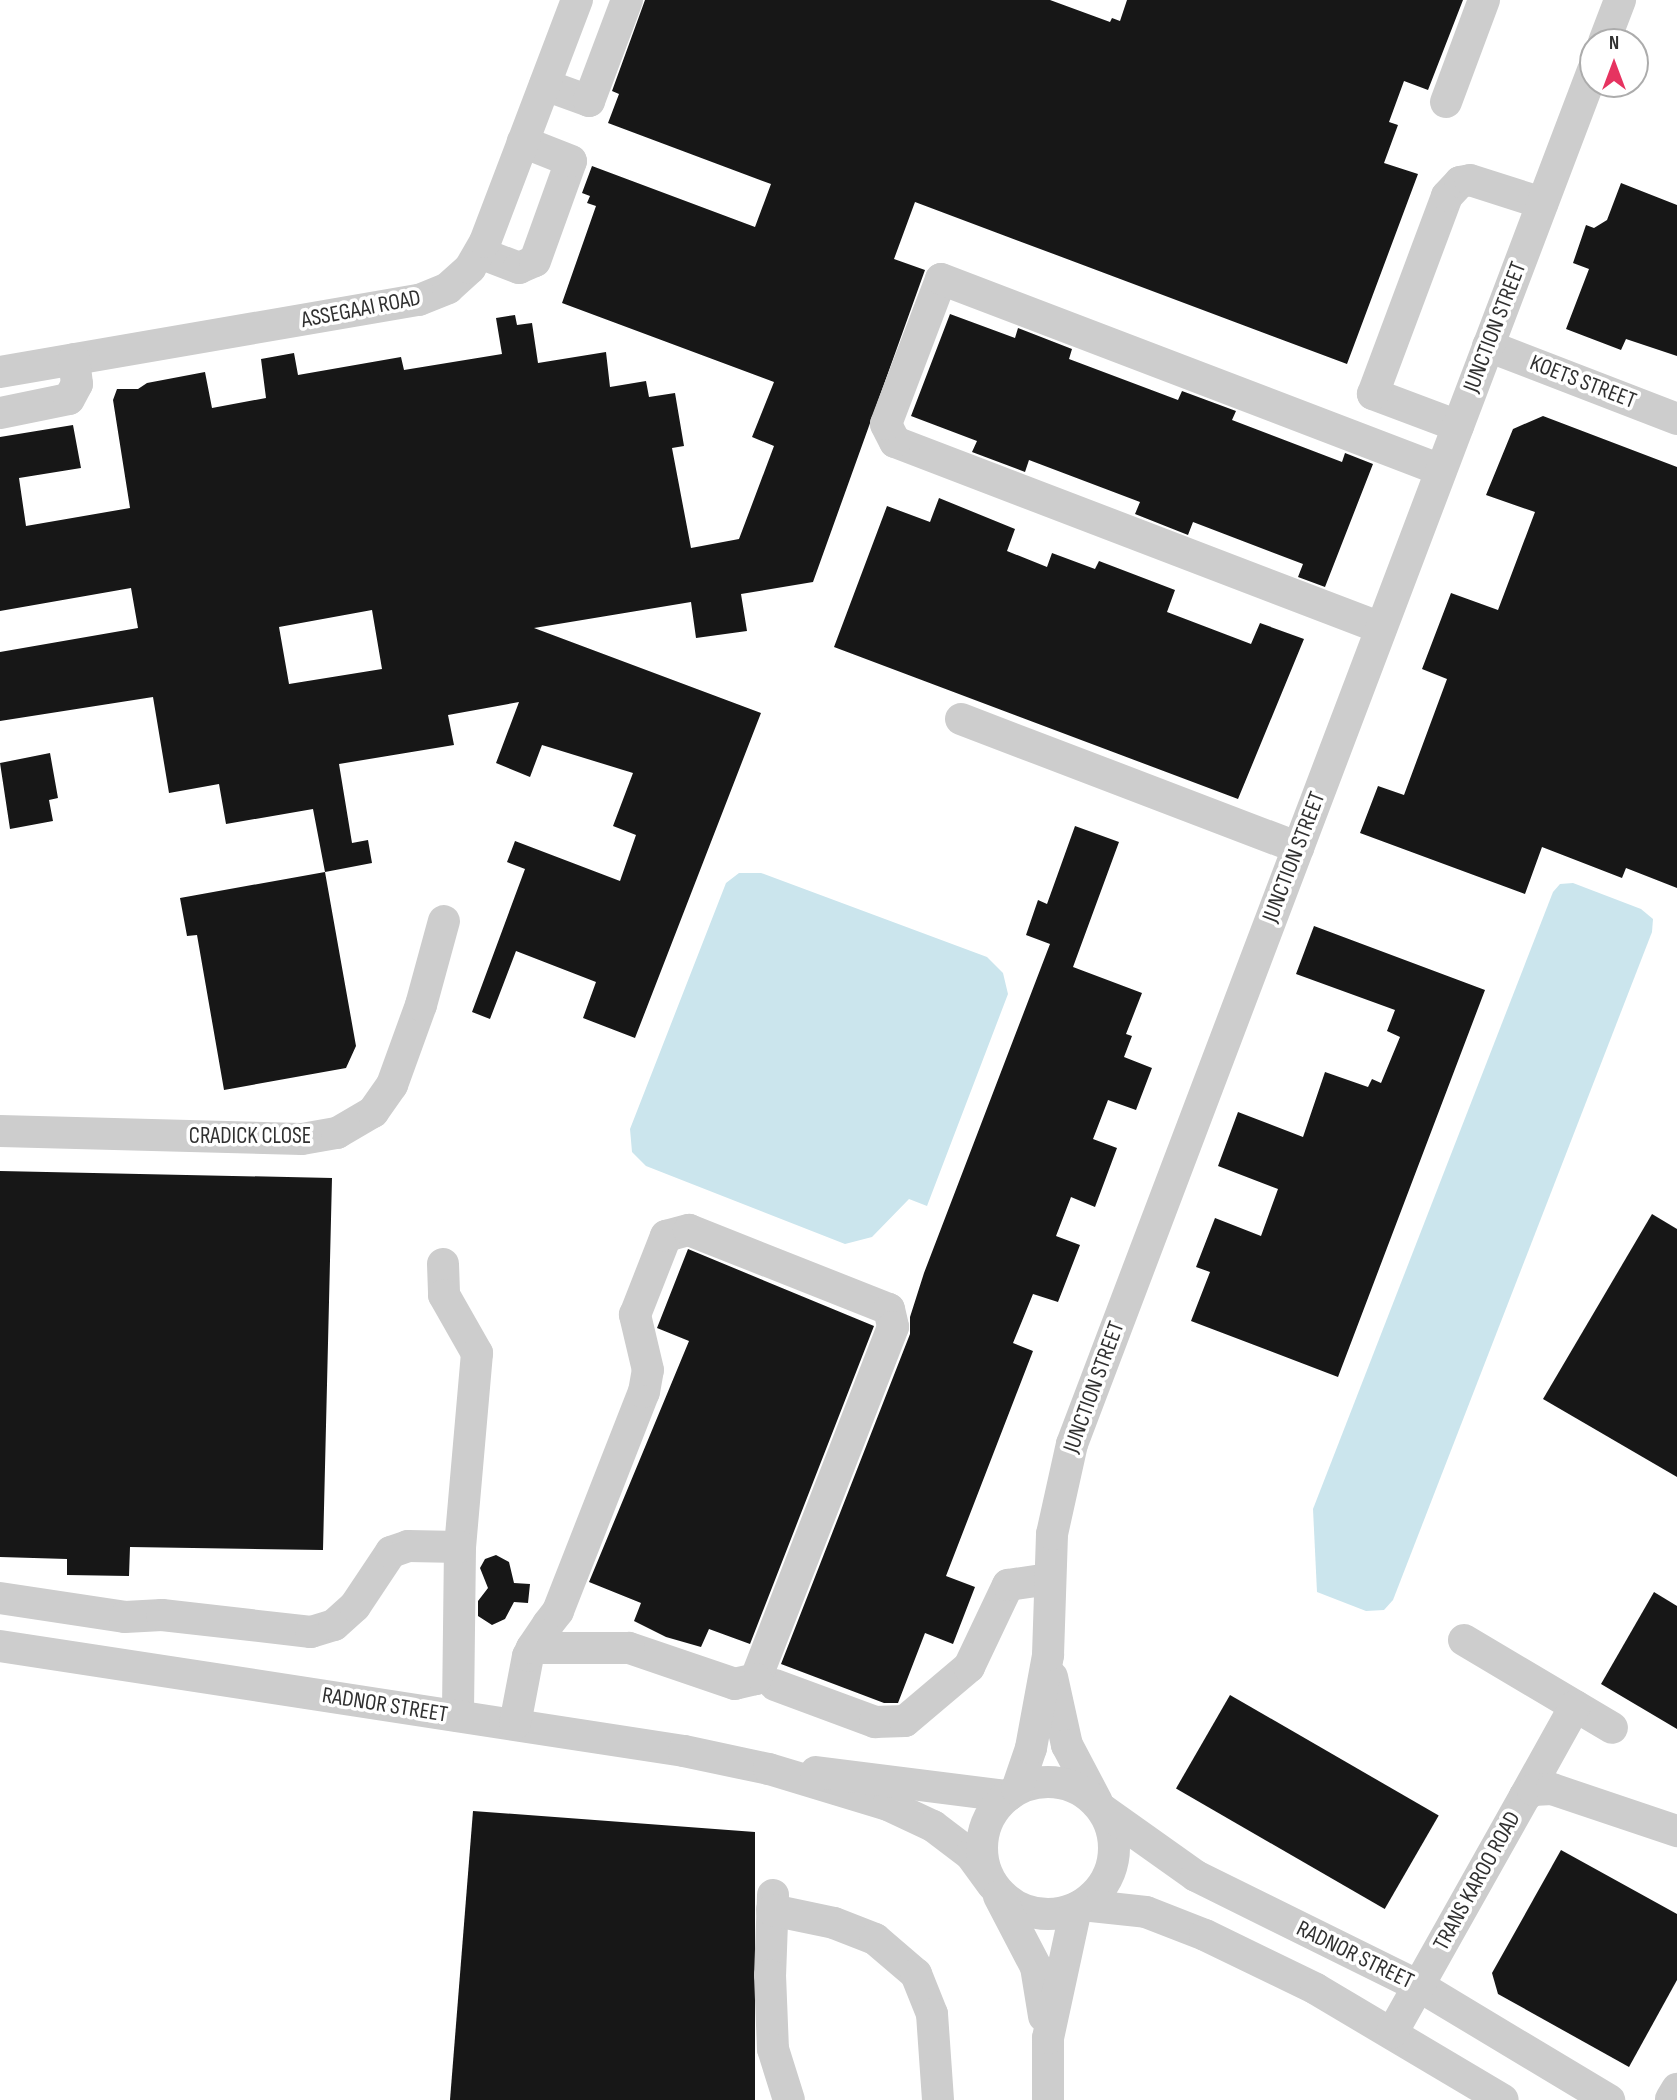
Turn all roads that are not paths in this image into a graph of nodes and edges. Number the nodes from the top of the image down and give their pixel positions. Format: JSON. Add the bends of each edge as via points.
{"nodes":[{"id":1,"x":578,"y":0,"type":"edge"},
{"id":2,"x":627,"y":0,"type":"edge"},
{"id":3,"x":1484,"y":0,"type":"edge"},
{"id":4,"x":1620,"y":0,"type":"edge"},
{"id":5,"x":1609,"y":28,"type":"edge"},
{"id":6,"x":545,"y":85,"type":"junction"},
{"id":7,"x":1582,"y":98,"type":"edge"},
{"id":8,"x":1446,"y":102,"type":"dead end"},
{"id":9,"x":523,"y":142,"type":"junction"},
{"id":10,"x":1542,"y":203,"type":"junction"},
{"id":11,"x":480,"y":253,"type":"junction"},
{"id":12,"x":1488,"y":346,"type":"junction"},
{"id":13,"x":74,"y":359,"type":"junction"},
{"id":14,"x":0,"y":372,"type":"edge"},
{"id":15,"x":0,"y":413,"type":"edge"},
{"id":16,"x":1677,"y":419,"type":"edge"},
{"id":17,"x":1458,"y":426,"type":"junction"},
{"id":18,"x":1441,"y":470,"type":"junction"},
{"id":19,"x":1381,"y":628,"type":"junction"},
{"id":20,"x":961,"y":719,"type":"dead end"},
{"id":21,"x":1298,"y":848,"type":"junction"},
{"id":22,"x":444,"y":921,"type":"dead end"},
{"id":23,"x":0,"y":1131,"type":"edge"},
{"id":24,"x":443,"y":1264,"type":"dead end"},
{"id":25,"x":460,"y":1547,"type":"junction"},
{"id":26,"x":1049,"y":1579,"type":"junction"},
{"id":27,"x":0,"y":1598,"type":"edge"},
{"id":28,"x":1464,"y":1640,"type":"dead end"},
{"id":29,"x":0,"y":1646,"type":"edge"},
{"id":30,"x":532,"y":1648,"type":"junction"},
{"id":31,"x":1048,"y":1655,"type":"junction"},
{"id":32,"x":775,"y":1685,"type":"dead end"},
{"id":33,"x":1575,"y":1706,"type":"junction"},
{"id":34,"x":458,"y":1716,"type":"junction"},
{"id":35,"x":515,"y":1724,"type":"junction"},
{"id":36,"x":1612,"y":1728,"type":"dead end"},
{"id":37,"x":769,"y":1769,"type":"junction"},
{"id":38,"x":1012,"y":1792,"type":"junction"},
{"id":39,"x":1525,"y":1796,"type":"junction"},
{"id":40,"x":1101,"y":1808,"type":"junction"},
{"id":41,"x":1677,"y":1831,"type":"edge"},
{"id":42,"x":993,"y":1886,"type":"junction"},
{"id":43,"x":1079,"y":1907,"type":"junction"},
{"id":44,"x":1419,"y":1986,"type":"junction"},
{"id":45,"x":1392,"y":2033,"type":"junction"},
{"id":46,"x":1048,"y":2038,"type":"junction"},
{"id":47,"x":789,"y":2100,"type":"edge"},
{"id":48,"x":938,"y":2100,"type":"edge"},
{"id":49,"x":1048,"y":2100,"type":"edge"},
{"id":50,"x":1503,"y":2100,"type":"edge"},
{"id":51,"x":1609,"y":2100,"type":"edge"}],
"edges":[{"from":1,"to":6,"type":"street","name":"ASSEGAAI ROAD"},
{"from":2,"to":6,"type":"street","via":[[589,101]]},
{"from":3,"to":8,"type":"street"},
{"from":4,"to":5,"type":"street"},
{"from":6,"to":9,"type":"street","name":"ASSEGAAI ROAD"},
{"from":7,"to":10,"type":"street","name":"JUNCTION STREET"},
{"from":9,"to":11,"type":"street","name":"ASSEGAAI ROAD"},
{"from":9,"to":11,"type":"street","via":[[571,161],[535,261],[519,268]]},
{"from":10,"to":12,"type":"street","name":"JUNCTION STREET"},
{"from":10,"to":17,"type":"street","via":[[1470,180],[1447,196],[1373,394]]},
{"from":11,"to":13,"type":"street","name":"ASSEGAAI ROAD","via":[[461,278],[419,300]]},
{"from":12,"to":16,"type":"street","name":"KOETS STREET"},
{"from":12,"to":17,"type":"street","name":"JUNCTION STREET"},
{"from":13,"to":14,"type":"street","name":"ASSEGAAI ROAD"},
{"from":13,"to":15,"type":"street","via":[[77,384],[69,399]]},
{"from":17,"to":18,"type":"street","name":"JUNCTION STREET"},
{"from":18,"to":19,"type":"street","name":"JUNCTION STREET"},
{"from":18,"to":19,"type":"street","via":[[941,279],[886,424],[895,442]]},
{"from":19,"to":21,"type":"street","name":"JUNCTION STREET"},
{"from":20,"to":21,"type":"street"},
{"from":21,"to":26,"type":"street","name":"JUNCTION STREET","via":[[1072,1444],[1054,1512]]},
{"from":22,"to":23,"type":"street","name":"CRADICK CLOSE","via":[[392,1085],[373,1112],[347,1128],[302,1139]]},
{"from":24,"to":25,"type":"street","via":[[444,1295],[477,1353]]},
{"from":25,"to":27,"type":"street","via":[[408,1546],[391,1552],[355,1606],[334,1625],[311,1632],[162,1615],[125,1617]]},
{"from":25,"to":34,"type":"street"},
{"from":26,"to":31,"type":"street","name":"JUNCTION STREET"},
{"from":26,"to":32,"type":"street","via":[[1008,1585],[969,1667],[905,1721],[875,1722]]},
{"from":28,"to":33,"type":"street"},
{"from":29,"to":34,"type":"street","name":"RADNOR STREET"},
{"from":30,"to":30,"type":"street","via":[[629,1648],[735,1684],[756,1679],[893,1327],[889,1309],[689,1230],[666,1237],[635,1315],[648,1370],[644,1392],[558,1611]]},
{"from":30,"to":35,"type":"street"},
{"from":31,"to":38,"type":"street","name":"JUNCTION STREET","via":[[1031,1748]]},
{"from":31,"to":40,"type":"street","name":"JUNCTION STREET","via":[[1068,1745]]},
{"from":33,"to":36,"type":"street"},
{"from":33,"to":39,"type":"street"},
{"from":34,"to":35,"type":"street","name":"RADNOR STREET"},
{"from":35,"to":37,"type":"street","name":"RADNOR STREET"},
{"from":37,"to":38,"type":"street","name":"RADNOR STREET"},
{"from":37,"to":42,"type":"street","name":"RADNOR STREET","via":[[888,1805],[933,1826],[971,1855]]},
{"from":38,"to":40,"type":"street","via":[[1057,1782],[1083,1791]]},
{"from":38,"to":42,"type":"street","via":[[995,1807],[982,1837],[981,1853]]},
{"from":39,"to":41,"type":"street","name":"TRANS KAROO ROAD","via":[[1539,1788],[1552,1789]]},
{"from":39,"to":44,"type":"street","name":"TRANS KAROO ROAD"},
{"from":40,"to":43,"type":"street","via":[[1111,1826],[1113,1862],[1096,1894]]},
{"from":40,"to":44,"type":"street","name":"RADNOR STREET","via":[[1196,1876]]},
{"from":42,"to":43,"type":"street","via":[[1012,1904],[1032,1913],[1055,1914]]},
{"from":42,"to":46,"type":"street","via":[[1036,1967]]},
{"from":43,"to":45,"type":"street","name":"RADNOR STREET","via":[[1136,1910],[1173,1921],[1316,1989]]},
{"from":43,"to":46,"type":"street"},
{"from":44,"to":45,"type":"street","name":"TRANS KAROO ROAD"},
{"from":44,"to":51,"type":"street","name":"RADNOR STREET"},
{"from":45,"to":50,"type":"street","name":"RADNOR STREET"},
{"from":46,"to":49,"type":"street"},
{"from":47,"to":48,"type":"street","via":[[773,2049],[772,1903],[875,1939],[916,1974],[932,2014]]}]}
